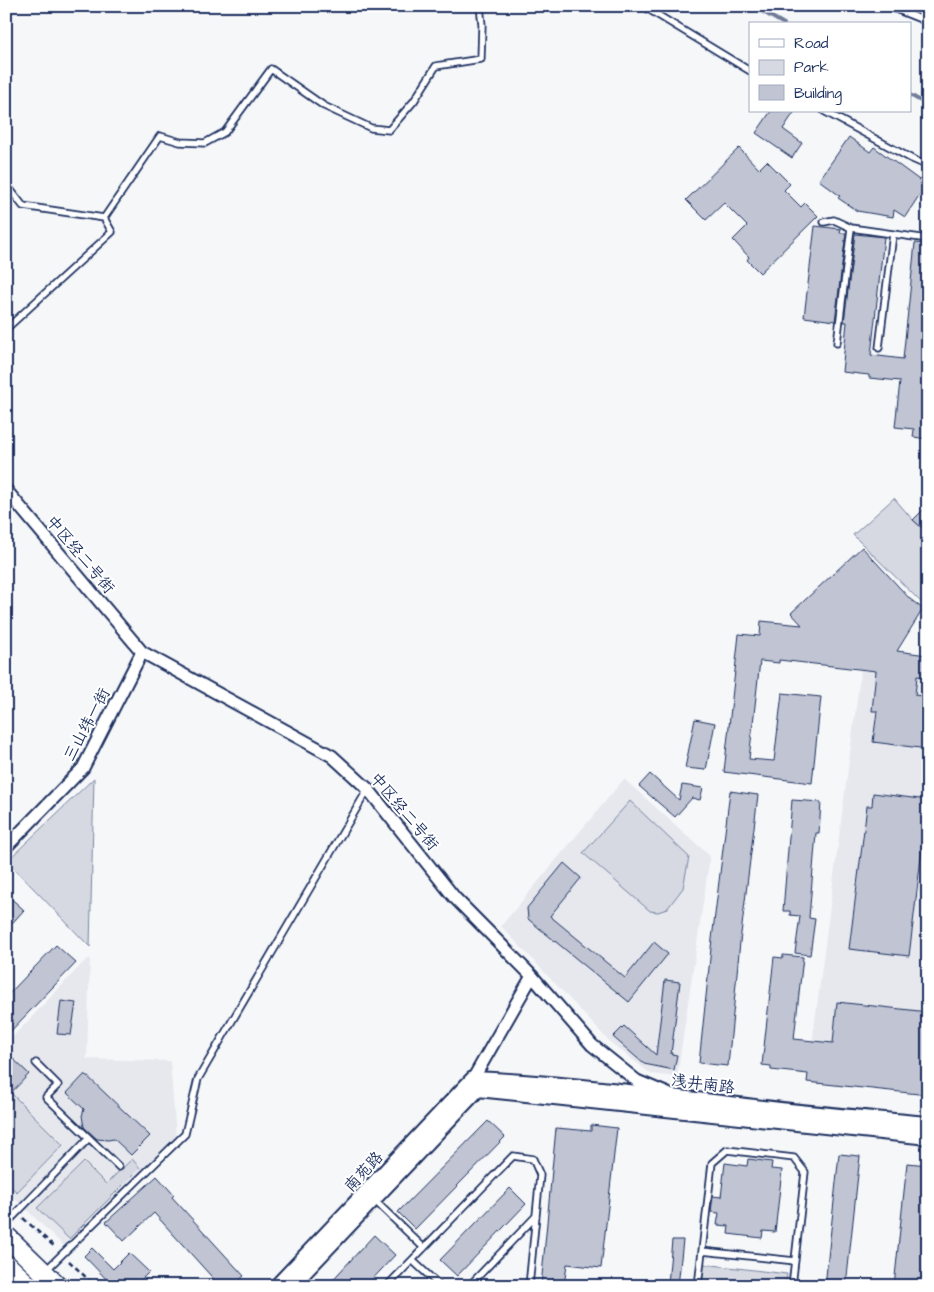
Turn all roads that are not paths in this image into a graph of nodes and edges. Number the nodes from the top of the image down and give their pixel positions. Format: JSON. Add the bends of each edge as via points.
{"nodes":[{"id":1,"x":480,"y":6,"type":"edge"},
{"id":2,"x":643,"y":6,"type":"edge"},
{"id":3,"x":894,"y":6,"type":"edge"},
{"id":4,"x":928,"y":22,"type":"edge"},
{"id":5,"x":749,"y":70,"type":"edge"},
{"id":6,"x":826,"y":112,"type":"edge"},
{"id":7,"x":928,"y":166,"type":"edge"},
{"id":8,"x":6,"y":184,"type":"edge"},
{"id":9,"x":104,"y":218,"type":"junction"},
{"id":10,"x":824,"y":222,"type":"dead end"},
{"id":11,"x":851,"y":228,"type":"junction"},
{"id":12,"x":893,"y":234,"type":"junction"},
{"id":13,"x":928,"y":239,"type":"edge"},
{"id":14,"x":6,"y":329,"type":"edge"},
{"id":15,"x":837,"y":343,"type":"dead end"},
{"id":16,"x":879,"y":348,"type":"dead end"},
{"id":17,"x":6,"y":490,"type":"edge"},
{"id":18,"x":142,"y":652,"type":"junction"},
{"id":19,"x":368,"y":789,"type":"junction"},
{"id":20,"x":6,"y":846,"type":"edge"},
{"id":21,"x":534,"y":978,"type":"junction"},
{"id":22,"x":36,"y":1062,"type":"dead end"},
{"id":23,"x":477,"y":1082,"type":"junction"},
{"id":24,"x":674,"y":1097,"type":"junction"},
{"id":25,"x":928,"y":1124,"type":"edge"},
{"id":26,"x":928,"y":1137,"type":"edge"},
{"id":27,"x":88,"y":1138,"type":"junction"},
{"id":28,"x":119,"y":1167,"type":"dead end"},
{"id":29,"x":370,"y":1196,"type":"junction"},
{"id":30,"x":536,"y":1216,"type":"junction"},
{"id":31,"x":6,"y":1224,"type":"edge"},
{"id":32,"x":6,"y":1236,"type":"edge"},
{"id":33,"x":424,"y":1248,"type":"junction"},
{"id":34,"x":702,"y":1250,"type":"junction"},
{"id":35,"x":412,"y":1260,"type":"junction"},
{"id":36,"x":795,"y":1261,"type":"junction"},
{"id":37,"x":6,"y":1264,"type":"edge"},
{"id":38,"x":44,"y":1272,"type":"junction"},
{"id":39,"x":29,"y":1286,"type":"edge"},
{"id":40,"x":58,"y":1286,"type":"edge"},
{"id":41,"x":277,"y":1286,"type":"edge"},
{"id":42,"x":291,"y":1286,"type":"edge"},
{"id":43,"x":387,"y":1286,"type":"edge"},
{"id":44,"x":440,"y":1286,"type":"edge"},
{"id":45,"x":469,"y":1286,"type":"edge"},
{"id":46,"x":529,"y":1286,"type":"edge"},
{"id":47,"x":698,"y":1286,"type":"edge"},
{"id":48,"x":792,"y":1286,"type":"edge"}],
"edges":[{"from":1,"to":9,"type":"lane","via":[[482,59],[436,66],[414,101],[389,130],[371,128],[324,106],[271,69],[225,132],[205,144],[160,136]]},
{"from":2,"to":5,"type":"lane"},
{"from":3,"to":4,"type":"lane"},
{"from":6,"to":7,"type":"lane"},
{"from":8,"to":9,"type":"lane","via":[[23,206]]},
{"from":9,"to":14,"type":"lane","via":[[112,232]]},
{"from":10,"to":11,"type":"lane","via":[[834,220]]},
{"from":11,"to":12,"type":"lane"},
{"from":11,"to":15,"type":"lane"},
{"from":12,"to":13,"type":"lane"},
{"from":12,"to":16,"type":"lane"},
{"from":17,"to":18,"type":"street","name":"中区经二号街"},
{"from":18,"to":19,"type":"street","name":"中区经二号街","via":[[332,756]]},
{"from":18,"to":20,"type":"street","name":"三山纬一街","via":[[83,768]]},
{"from":19,"to":21,"type":"street","name":"中区经二号街","via":[[454,897]]},
{"from":19,"to":38,"type":"lane","via":[[198,1078],[186,1134]]},
{"from":21,"to":23,"type":"street"},
{"from":21,"to":24,"type":"street","name":"中区经二号街","via":[[592,1046],[637,1080]]},
{"from":22,"to":27,"type":"lane","via":[[58,1085],[46,1096]]},
{"from":23,"to":24,"type":"street","name":"浅井南路","via":[[514,1081]]},
{"from":23,"to":26,"type":"street","name":"浅井南路"},
{"from":23,"to":29,"type":"street","name":"南苑路"},
{"from":24,"to":25,"type":"street","name":"浅井南路"},
{"from":27,"to":28,"type":"lane"},
{"from":27,"to":31,"type":"lane"},
{"from":29,"to":33,"type":"lane"},
{"from":29,"to":41,"type":"street","name":"南苑路"},
{"from":29,"to":42,"type":"street","name":"南苑路"},
{"from":30,"to":33,"type":"lane","via":[[540,1175],[533,1159],[513,1156]]},
{"from":30,"to":45,"type":"lane"},
{"from":30,"to":46,"type":"lane"},
{"from":32,"to":38,"type":"main road"},
{"from":33,"to":35,"type":"lane"},
{"from":34,"to":36,"type":"lane"},
{"from":34,"to":36,"type":"lane","via":[[712,1163],[727,1150],[794,1158],[805,1172]]},
{"from":34,"to":47,"type":"lane"},
{"from":35,"to":43,"type":"lane"},
{"from":35,"to":44,"type":"lane"},
{"from":36,"to":48,"type":"lane"},
{"from":37,"to":39,"type":"main road"},
{"from":38,"to":40,"type":"main road"}]}
